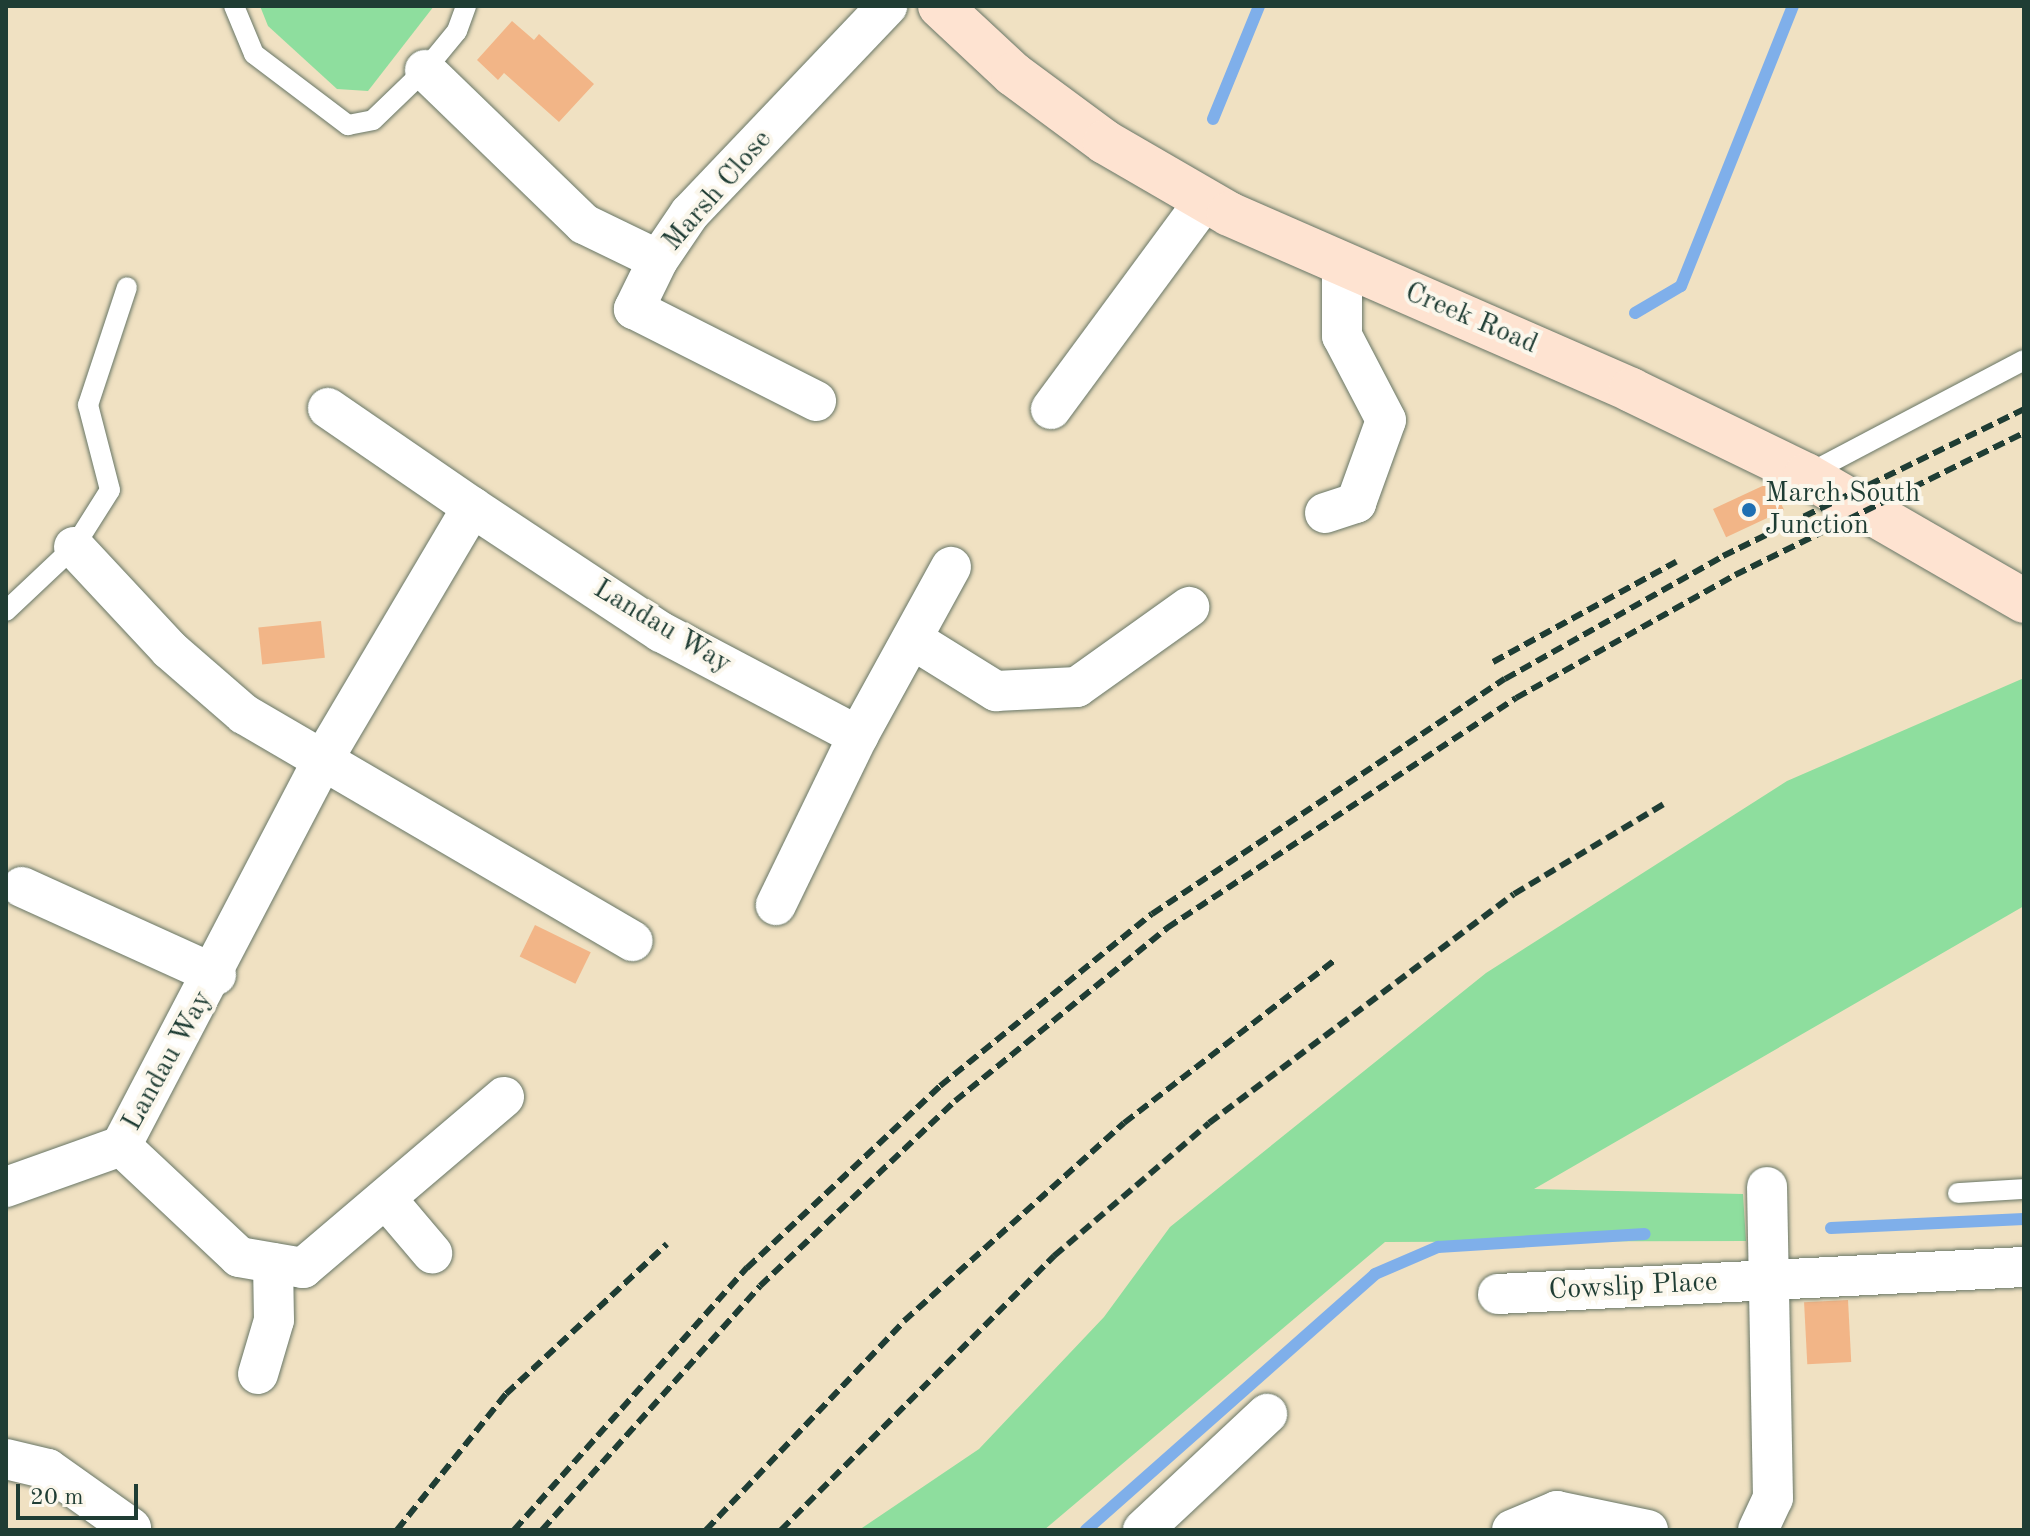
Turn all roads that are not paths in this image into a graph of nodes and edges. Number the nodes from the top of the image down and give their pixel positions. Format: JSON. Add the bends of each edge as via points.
{"nodes":[{"id":1,"x":234,"y":6,"type":"edge"},
{"id":2,"x":466,"y":6,"type":"edge"},
{"id":3,"x":887,"y":6,"type":"edge"},
{"id":4,"x":940,"y":6,"type":"edge"},
{"id":5,"x":425,"y":70,"type":"junction"},
{"id":6,"x":1205,"y":200,"type":"junction"},
{"id":7,"x":658,"y":260,"type":"junction"},
{"id":8,"x":1342,"y":266,"type":"junction"},
{"id":9,"x":127,"y":287,"type":"dead end"},
{"id":10,"x":2024,"y":360,"type":"edge"},
{"id":11,"x":816,"y":401,"type":"dead end"},
{"id":12,"x":328,"y":408,"type":"dead end"},
{"id":13,"x":1051,"y":409,"type":"dead end"},
{"id":14,"x":1806,"y":475,"type":"junction"},
{"id":15,"x":472,"y":507,"type":"junction"},
{"id":16,"x":1325,"y":513,"type":"dead end"},
{"id":17,"x":74,"y":547,"type":"junction"},
{"id":18,"x":951,"y":567,"type":"dead end"},
{"id":19,"x":2024,"y":601,"type":"edge"},
{"id":20,"x":1189,"y":607,"type":"dead end"},
{"id":21,"x":6,"y":611,"type":"edge"},
{"id":22,"x":912,"y":639,"type":"junction"},
{"id":23,"x":858,"y":736,"type":"junction"},
{"id":24,"x":322,"y":761,"type":"junction"},
{"id":25,"x":22,"y":887,"type":"dead end"},
{"id":26,"x":776,"y":905,"type":"dead end"},
{"id":27,"x":632,"y":941,"type":"dead end"},
{"id":28,"x":216,"y":975,"type":"junction"},
{"id":29,"x":504,"y":1097,"type":"dead end"},
{"id":30,"x":121,"y":1146,"type":"junction"},
{"id":31,"x":6,"y":1187,"type":"edge"},
{"id":32,"x":1767,"y":1187,"type":"dead end"},
{"id":33,"x":2024,"y":1189,"type":"edge"},
{"id":34,"x":1958,"y":1193,"type":"dead end"},
{"id":35,"x":387,"y":1200,"type":"junction"},
{"id":36,"x":432,"y":1253,"type":"dead end"},
{"id":37,"x":273,"y":1263,"type":"junction"},
{"id":38,"x":2024,"y":1267,"type":"edge"},
{"id":39,"x":1768,"y":1280,"type":"junction"},
{"id":40,"x":1498,"y":1294,"type":"dead end"},
{"id":41,"x":258,"y":1374,"type":"dead end"},
{"id":42,"x":1267,"y":1414,"type":"dead end"},
{"id":43,"x":6,"y":1459,"type":"edge"},
{"id":44,"x":131,"y":1528,"type":"dead end"},
{"id":45,"x":1143,"y":1530,"type":"edge"},
{"id":46,"x":1512,"y":1530,"type":"edge"},
{"id":47,"x":1648,"y":1530,"type":"edge"},
{"id":48,"x":1758,"y":1530,"type":"edge"}],
"edges":[{"from":1,"to":5,"type":"lane","via":[[254,54],[336,122],[373,120]]},
{"from":2,"to":5,"type":"lane","via":[[457,31]]},
{"from":3,"to":7,"type":"street","name":"Marsh Close","via":[[690,213]]},
{"from":4,"to":6,"type":"street","name":"Creek Road","via":[[1036,91]]},
{"from":5,"to":7,"type":"street","name":"Marsh Close","via":[[584,224]]},
{"from":6,"to":8,"type":"street","name":"Creek Road"},
{"from":6,"to":13,"type":"street"},
{"from":7,"to":11,"type":"street","via":[[634,309]]},
{"from":8,"to":14,"type":"street","name":"Creek Road","via":[[1631,390]]},
{"from":8,"to":16,"type":"street","via":[[1342,336],[1386,420],[1356,503]]},
{"from":9,"to":17,"type":"lane","via":[[88,405],[110,490]]},
{"from":10,"to":14,"type":"lane"},
{"from":12,"to":15,"type":"street","name":"Landau Way"},
{"from":14,"to":19,"type":"street","name":"Creek Road"},
{"from":15,"to":23,"type":"street","name":"Landau Way","via":[[661,632]]},
{"from":15,"to":24,"type":"street","name":"Landau Way"},
{"from":17,"to":21,"type":"lane"},
{"from":17,"to":24,"type":"street","via":[[170,650],[244,714]]},
{"from":18,"to":22,"type":"street"},
{"from":20,"to":22,"type":"street","via":[[1077,687],[996,691]]},
{"from":22,"to":23,"type":"street"},
{"from":23,"to":26,"type":"street"},
{"from":24,"to":27,"type":"street"},
{"from":24,"to":28,"type":"street","name":"Landau Way"},
{"from":25,"to":28,"type":"street"},
{"from":28,"to":30,"type":"street","name":"Landau Way"},
{"from":29,"to":35,"type":"street","name":"Landau Way"},
{"from":30,"to":31,"type":"street","name":"Landau Way"},
{"from":30,"to":37,"type":"street","name":"Landau Way","via":[[239,1257]]},
{"from":32,"to":39,"type":"street"},
{"from":33,"to":34,"type":"lane"},
{"from":35,"to":36,"type":"street"},
{"from":35,"to":37,"type":"street","name":"Landau Way","via":[[303,1268]]},
{"from":37,"to":41,"type":"street","via":[[274,1320]]},
{"from":38,"to":39,"type":"street","name":"Cowslip Place"},
{"from":39,"to":40,"type":"street","name":"Cowslip Place"},
{"from":39,"to":48,"type":"street","via":[[1773,1498]]},
{"from":42,"to":45,"type":"street"},
{"from":43,"to":44,"type":"street","via":[[48,1469]]},
{"from":46,"to":47,"type":"street","via":[[1557,1511]]}]}
